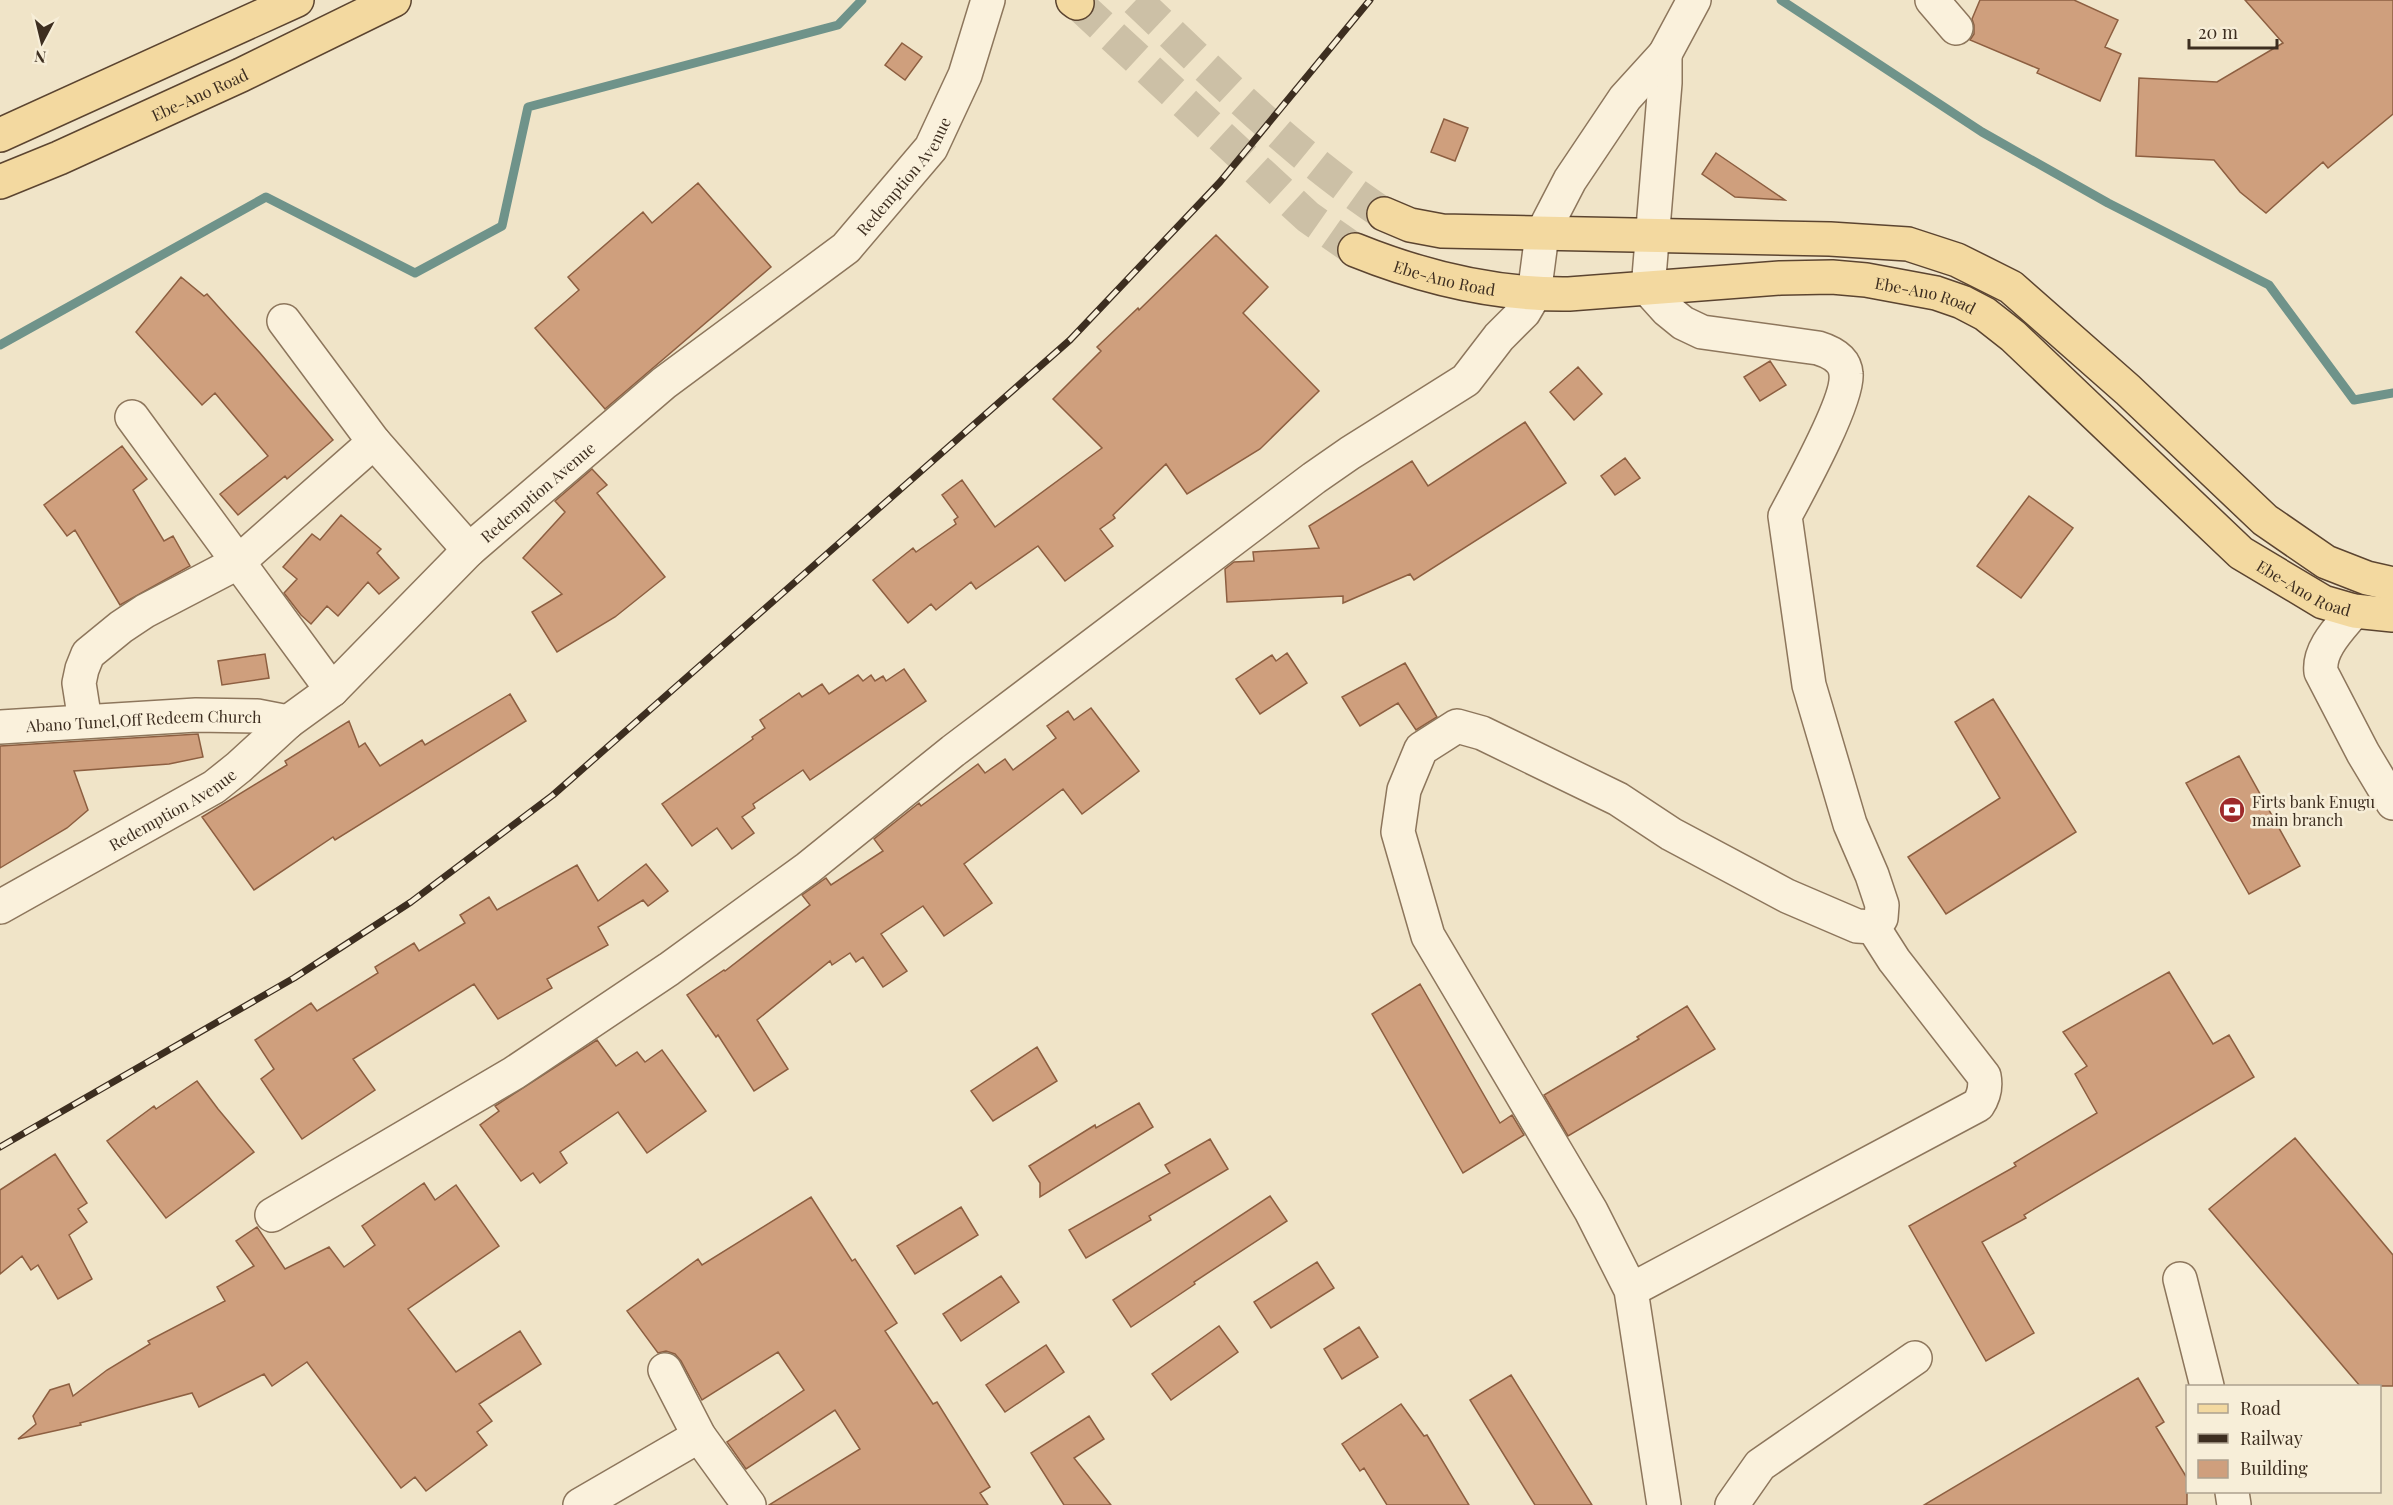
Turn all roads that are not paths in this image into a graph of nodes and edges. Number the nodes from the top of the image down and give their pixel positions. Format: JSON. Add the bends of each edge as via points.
{"nodes":[{"id":1,"x":297,"y":0,"type":"edge"},
{"id":2,"x":394,"y":0,"type":"edge"},
{"id":3,"x":988,"y":0,"type":"edge"},
{"id":4,"x":1694,"y":0,"type":"edge"},
{"id":5,"x":1932,"y":0,"type":"edge"},
{"id":6,"x":1956,"y":28,"type":"dead end"},
{"id":7,"x":1665,"y":54,"type":"junction"},
{"id":8,"x":0,"y":135,"type":"edge"},
{"id":9,"x":0,"y":182,"type":"edge"},
{"id":10,"x":1384,"y":214,"type":"tunnel mouth"},
{"id":11,"x":1542,"y":234,"type":"junction"},
{"id":12,"x":1652,"y":235,"type":"junction"},
{"id":13,"x":1355,"y":249,"type":"tunnel mouth"},
{"id":14,"x":1648,"y":289,"type":"junction"},
{"id":15,"x":1534,"y":295,"type":"junction"},
{"id":16,"x":284,"y":321,"type":"dead end"},
{"id":17,"x":132,"y":417,"type":"dead end"},
{"id":18,"x":374,"y":442,"type":"junction"},
{"id":19,"x":470,"y":550,"type":"junction"},
{"id":20,"x":237,"y":563,"type":"junction"},
{"id":21,"x":2393,"y":584,"type":"edge"},
{"id":22,"x":2354,"y":611,"type":"junction"},
{"id":23,"x":2393,"y":615,"type":"edge"},
{"id":24,"x":332,"y":690,"type":"junction"},
{"id":25,"x":85,"y":721,"type":"junction"},
{"id":26,"x":288,"y":722,"type":"junction"},
{"id":27,"x":0,"y":727,"type":"edge"},
{"id":28,"x":2393,"y":803,"type":"edge"},
{"id":29,"x":0,"y":907,"type":"edge"},
{"id":30,"x":1873,"y":927,"type":"junction"},
{"id":31,"x":272,"y":1215,"type":"dead end"},
{"id":32,"x":2180,"y":1279,"type":"dead end"},
{"id":33,"x":1631,"y":1290,"type":"junction"},
{"id":34,"x":1915,"y":1358,"type":"dead end"},
{"id":35,"x":665,"y":1370,"type":"dead end"},
{"id":36,"x":2207,"y":1385,"type":"edge"},
{"id":37,"x":699,"y":1436,"type":"junction"},
{"id":38,"x":580,"y":1505,"type":"edge"},
{"id":39,"x":749,"y":1505,"type":"edge"},
{"id":40,"x":1664,"y":1505,"type":"edge"},
{"id":41,"x":1732,"y":1505,"type":"edge"}],
"edges":[{"from":1,"to":8,"type":"main road"},
{"from":2,"to":9,"type":"main road","name":"Ebe-Ano Road","via":[[241,75]]},
{"from":3,"to":19,"type":"street","name":"Redemption Avenue","via":[[965,75],[931,148],[846,248],[664,383]]},
{"from":4,"to":7,"type":"street"},
{"from":5,"to":6,"type":"street"},
{"from":7,"to":11,"type":"street","via":[[1626,98],[1594,143]]},
{"from":7,"to":12,"type":"street"},
{"from":10,"to":11,"type":"main road","name":"Ebe-Ano Road","via":[[1410,225],[1442,231]]},
{"from":11,"to":12,"type":"main road","name":"Ebe-Ano Road"},
{"from":11,"to":15,"type":"street"},
{"from":12,"to":14,"type":"street"},
{"from":12,"to":21,"type":"main road","name":"Ebe-Ano Road","via":[[1908,244],[1990,274],[2011,287],[2128,390],[2265,520],[2325,562]]},
{"from":13,"to":15,"type":"main road","name":"Ebe-Ano Road","via":[[1392,264],[1456,281]]},
{"from":14,"to":15,"type":"main road","name":"Ebe-Ano Road"},
{"from":14,"to":22,"type":"main road","name":"Ebe-Ano Road","via":[[1832,277],[1936,293],[1962,302],[2013,336],[2241,553],[2323,602]]},
{"from":14,"to":30,"type":"street","via":[[1683,323],[1702,332],[1818,348],[1832,352],[1846,373],[1846,387],[1785,516],[1785,526],[1809,685],[1850,824],[1882,905],[1881,918]]},
{"from":15,"to":31,"type":"street","via":[[1466,380],[1314,478],[953,751],[799,875],[669,969],[514,1073]]},
{"from":16,"to":18,"type":"street"},
{"from":17,"to":20,"type":"street"},
{"from":18,"to":19,"type":"street"},
{"from":18,"to":20,"type":"street"},
{"from":19,"to":24,"type":"street","name":"Redemption Avenue"},
{"from":20,"to":24,"type":"street"},
{"from":20,"to":25,"type":"street","via":[[145,611],[88,654],[80,683]]},
{"from":22,"to":23,"type":"main road","name":"Ebe-Ano Road"},
{"from":22,"to":28,"type":"street","via":[[2319,663],[2363,753]]},
{"from":24,"to":26,"type":"street","name":"Redemption Avenue"},
{"from":25,"to":26,"type":"street","name":"Abano Tunel,Off Redeem Church","via":[[196,715],[257,716]]},
{"from":25,"to":27,"type":"street","name":"Abano Tunel,Off Redeem Church"},
{"from":26,"to":29,"type":"street","name":"Redemption Avenue","via":[[214,787]]},
{"from":30,"to":33,"type":"street","via":[[1984,1076],[1978,1105]]},
{"from":30,"to":33,"type":"street","via":[[1857,926],[1787,896],[1671,834],[1618,799],[1482,733],[1457,726],[1421,749],[1404,790],[1398,832],[1428,936],[1592,1211]]},
{"from":32,"to":36,"type":"street"},
{"from":33,"to":40,"type":"street"},
{"from":34,"to":41,"type":"street","via":[[1760,1465]]},
{"from":35,"to":37,"type":"street"},
{"from":37,"to":38,"type":"street"},
{"from":37,"to":39,"type":"street"}]}
